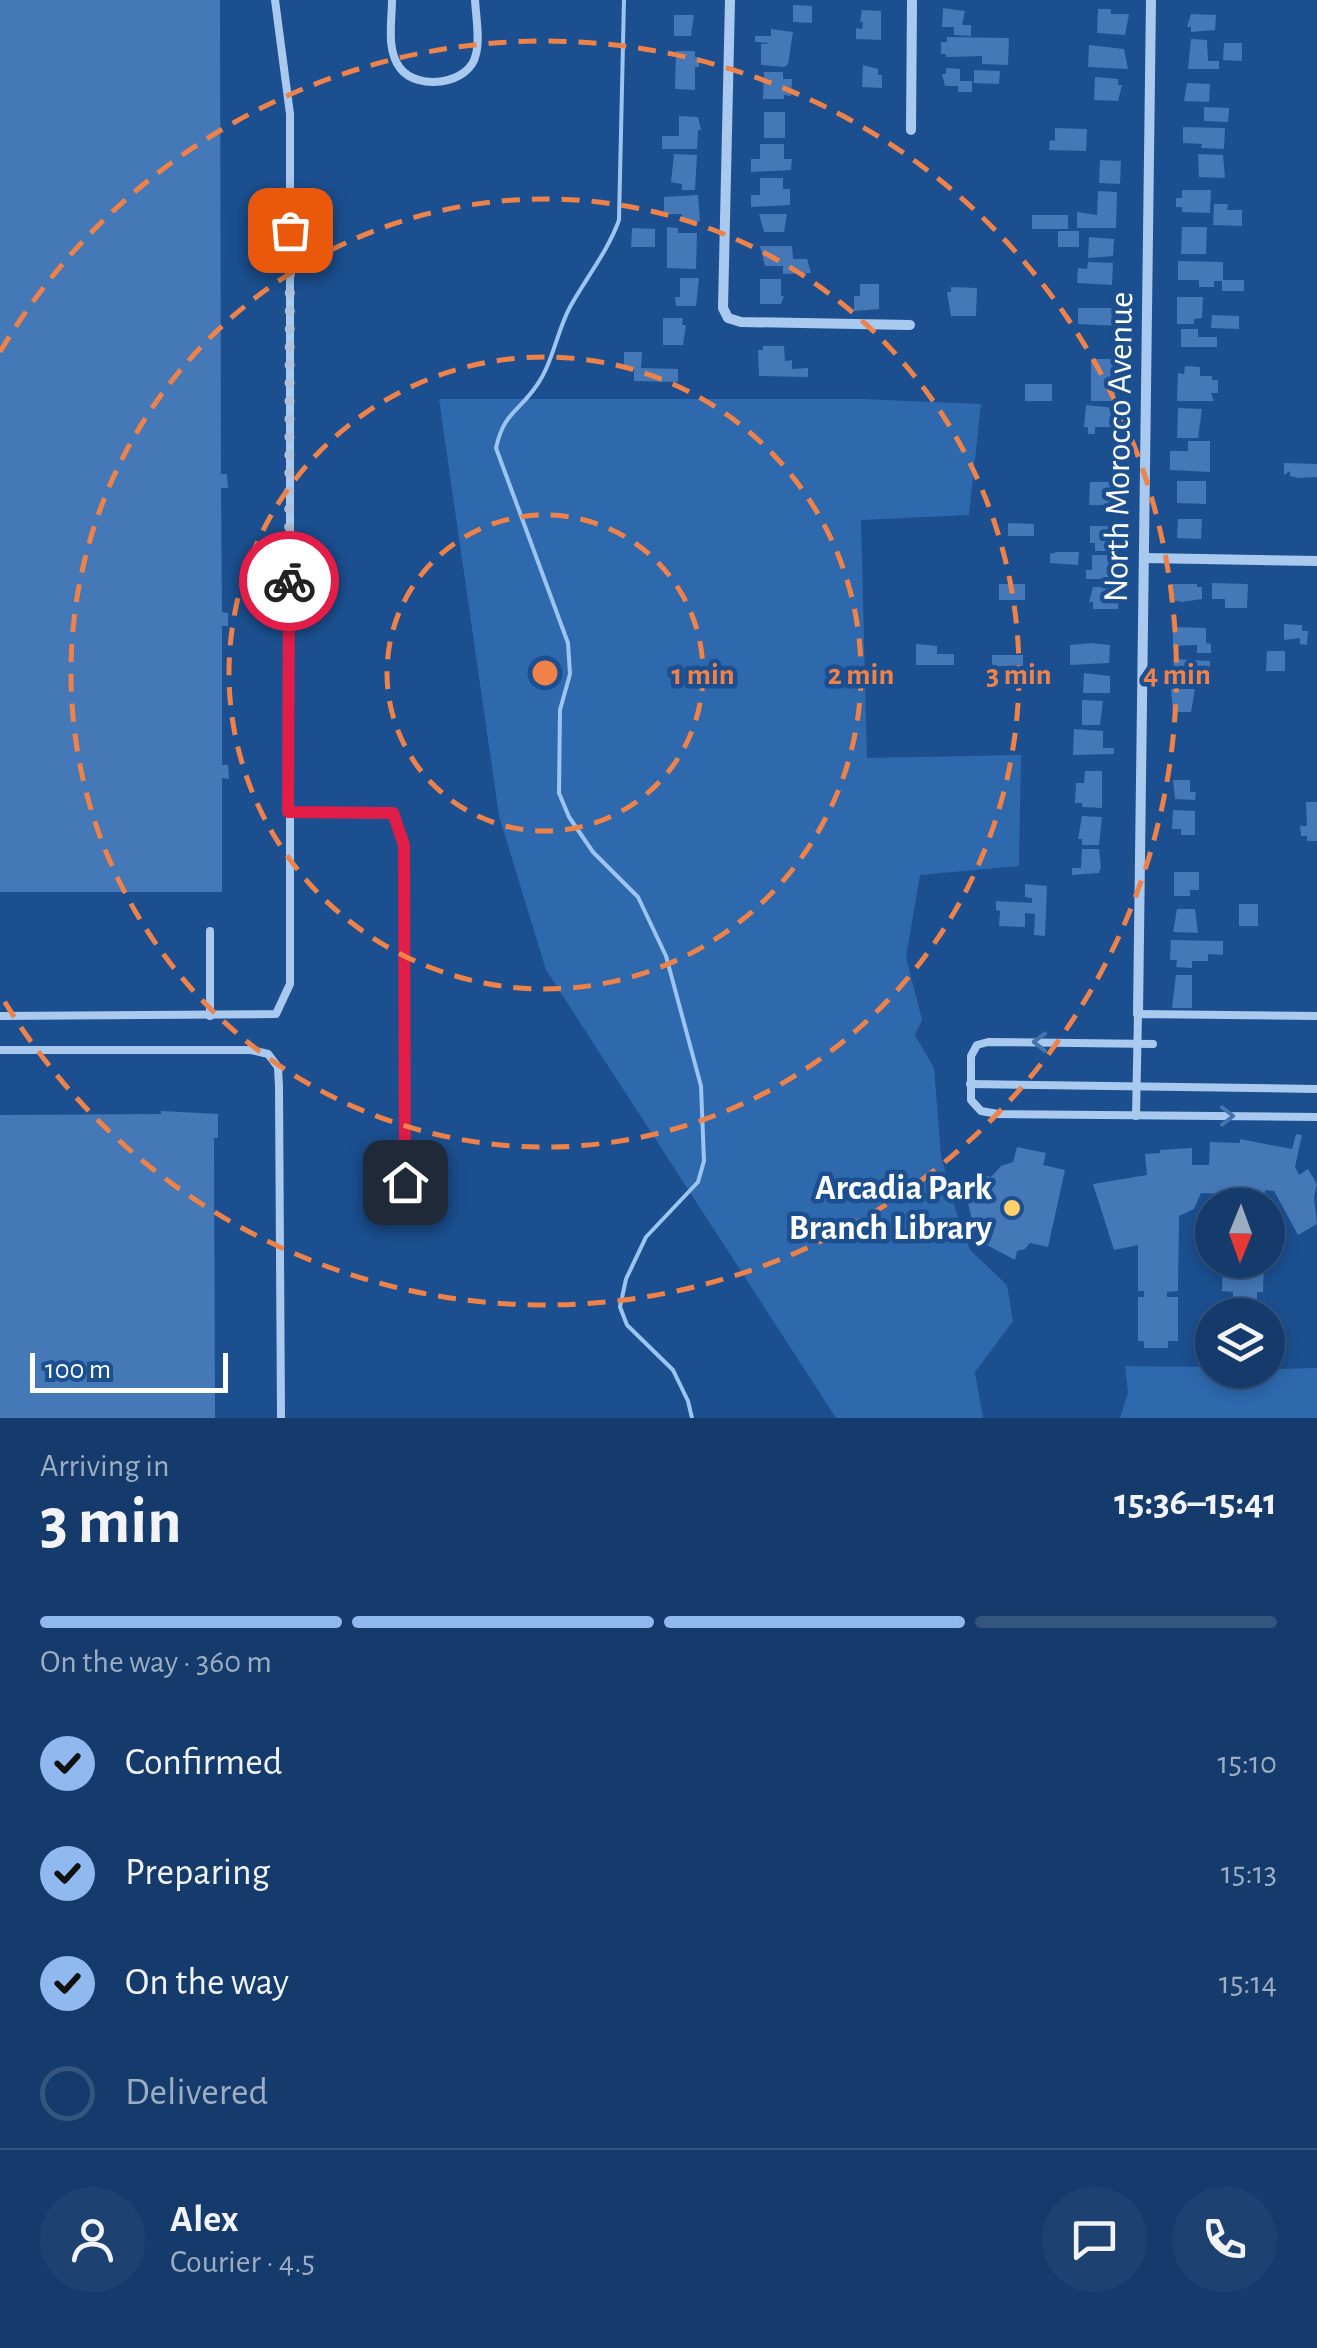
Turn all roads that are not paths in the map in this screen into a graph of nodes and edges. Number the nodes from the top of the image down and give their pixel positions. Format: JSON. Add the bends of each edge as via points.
{"nodes":[{"id":1,"x":275,"y":0,"type":"edge"},
{"id":2,"x":392,"y":0,"type":"edge"},
{"id":3,"x":476,"y":0,"type":"edge"},
{"id":4,"x":730,"y":0,"type":"edge"},
{"id":5,"x":912,"y":0,"type":"edge"},
{"id":6,"x":1151,"y":0,"type":"edge"},
{"id":7,"x":911,"y":130,"type":"dead end"},
{"id":8,"x":910,"y":324,"type":"dead end"},
{"id":9,"x":1145,"y":558,"type":"junction"},
{"id":10,"x":1317,"y":560,"type":"edge"},
{"id":11,"x":288,"y":812,"type":"junction"},
{"id":12,"x":210,"y":931,"type":"dead end"},
{"id":13,"x":1138,"y":1014,"type":"junction"},
{"id":14,"x":0,"y":1016,"type":"edge"},
{"id":15,"x":210,"y":1016,"type":"junction"},
{"id":16,"x":1317,"y":1016,"type":"edge"},
{"id":17,"x":1138,"y":1043,"type":"junction"},
{"id":18,"x":1153,"y":1044,"type":"dead end"},
{"id":19,"x":0,"y":1050,"type":"edge"},
{"id":20,"x":970,"y":1084,"type":"junction"},
{"id":21,"x":1137,"y":1086,"type":"junction"},
{"id":22,"x":1317,"y":1089,"type":"edge"},
{"id":23,"x":1136,"y":1116,"type":"junction"},
{"id":24,"x":1317,"y":1116,"type":"edge"},
{"id":25,"x":405,"y":1182,"type":"dead end"},
{"id":26,"x":280,"y":1418,"type":"edge"}],
"edges":[{"from":1,"to":11,"type":"lane","via":[[290,114]]},
{"from":2,"to":3,"type":"lane","via":[[392,48],[401,70],[452,81],[468,72],[476,54]]},
{"from":4,"to":8,"type":"street","via":[[723,308],[728,318]]},
{"from":5,"to":7,"type":"street"},
{"from":6,"to":9,"type":"street","name":"North Morocco Avenue"},
{"from":9,"to":10,"type":"street"},
{"from":9,"to":13,"type":"street","name":"North Morocco Avenue"},
{"from":11,"to":15,"type":"lane","via":[[290,984],[276,1014]]},
{"from":11,"to":25,"type":"lane","via":[[393,813],[404,845]]},
{"from":12,"to":15,"type":"lane"},
{"from":13,"to":16,"type":"lane"},
{"from":13,"to":17,"type":"lane"},
{"from":14,"to":15,"type":"lane"},
{"from":17,"to":18,"type":"lane"},
{"from":17,"to":20,"type":"lane","one_way":true,"via":[[988,1042],[970,1056]]},
{"from":17,"to":21,"type":"lane"},
{"from":19,"to":26,"type":"lane","via":[[268,1054],[278,1068],[279,1088]]},
{"from":20,"to":21,"type":"lane"},
{"from":20,"to":23,"type":"lane","via":[[971,1100],[981,1111]]},
{"from":21,"to":22,"type":"lane"},
{"from":21,"to":23,"type":"lane"},
{"from":23,"to":24,"type":"lane","one_way":true}]}
